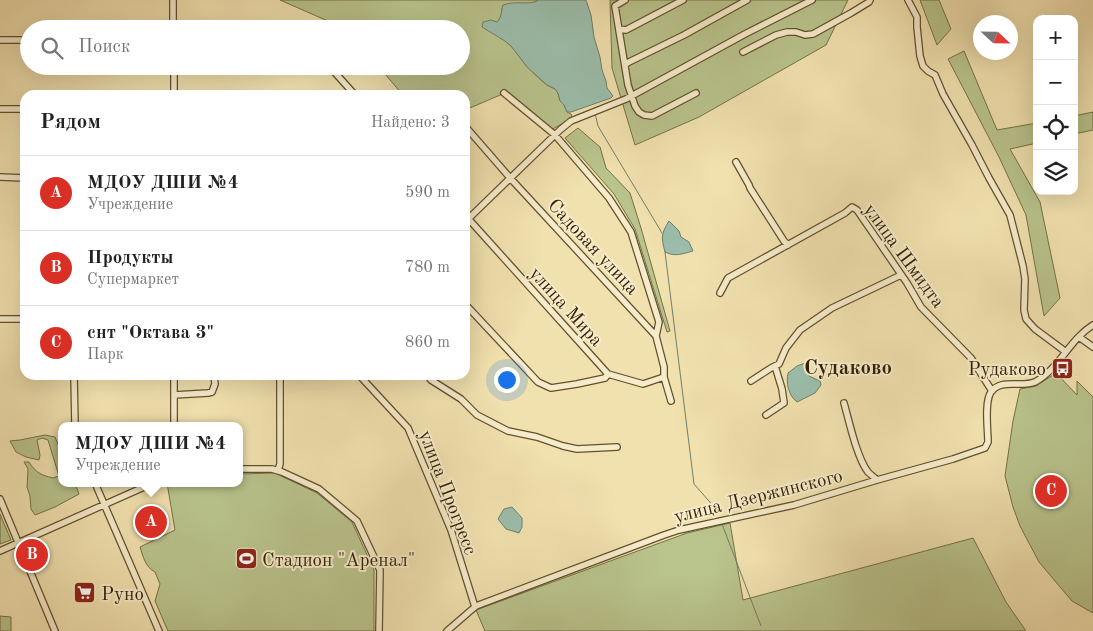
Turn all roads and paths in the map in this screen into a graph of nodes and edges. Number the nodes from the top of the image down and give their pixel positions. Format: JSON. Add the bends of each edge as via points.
{"nodes":[{"id":1,"x":173,"y":0,"type":"edge"},
{"id":2,"x":625,"y":0,"type":"edge"},
{"id":3,"x":683,"y":0,"type":"edge"},
{"id":4,"x":747,"y":0,"type":"edge"},
{"id":5,"x":812,"y":0,"type":"edge"},
{"id":6,"x":870,"y":0,"type":"edge"},
{"id":7,"x":908,"y":0,"type":"edge"},
{"id":8,"x":173,"y":20,"type":"edge"},
{"id":9,"x":619,"y":29,"type":"junction"},
{"id":10,"x":0,"y":40,"type":"edge"},
{"id":11,"x":20,"y":40,"type":"edge"},
{"id":12,"x":743,"y":52,"type":"dead end"},
{"id":13,"x":624,"y":66,"type":"junction"},
{"id":14,"x":174,"y":75,"type":"edge"},
{"id":15,"x":337,"y":75,"type":"edge"},
{"id":16,"x":174,"y":90,"type":"edge"},
{"id":17,"x":351,"y":90,"type":"edge"},
{"id":18,"x":504,"y":93,"type":"dead end"},
{"id":19,"x":696,"y":93,"type":"dead end"},
{"id":20,"x":629,"y":97,"type":"junction"},
{"id":21,"x":0,"y":109,"type":"edge"},
{"id":22,"x":20,"y":109,"type":"edge"},
{"id":23,"x":470,"y":132,"type":"edge"},
{"id":24,"x":555,"y":135,"type":"junction"},
{"id":25,"x":736,"y":162,"type":"dead end"},
{"id":26,"x":0,"y":178,"type":"edge"},
{"id":27,"x":20,"y":178,"type":"edge"},
{"id":28,"x":511,"y":179,"type":"junction"},
{"id":29,"x":470,"y":215,"type":"edge"},
{"id":30,"x":470,"y":223,"type":"edge"},
{"id":31,"x":788,"y":245,"type":"junction"},
{"id":32,"x":901,"y":275,"type":"junction"},
{"id":33,"x":720,"y":293,"type":"dead end"},
{"id":34,"x":470,"y":309,"type":"edge"},
{"id":35,"x":0,"y":319,"type":"edge"},
{"id":36,"x":20,"y":319,"type":"edge"},
{"id":37,"x":1093,"y":325,"type":"edge"},
{"id":38,"x":656,"y":336,"type":"junction"},
{"id":39,"x":1079,"y":337,"type":"junction"},
{"id":40,"x":1093,"y":347,"type":"edge"},
{"id":41,"x":1066,"y":352,"type":"junction"},
{"id":42,"x":775,"y":366,"type":"junction"},
{"id":43,"x":608,"y":374,"type":"junction"},
{"id":44,"x":664,"y":377,"type":"junction"},
{"id":45,"x":74,"y":380,"type":"edge"},
{"id":46,"x":174,"y":380,"type":"edge"},
{"id":47,"x":215,"y":380,"type":"edge"},
{"id":48,"x":280,"y":380,"type":"edge"},
{"id":49,"x":364,"y":380,"type":"edge"},
{"id":50,"x":431,"y":380,"type":"edge"},
{"id":51,"x":751,"y":381,"type":"dead end"},
{"id":52,"x":992,"y":391,"type":"junction"},
{"id":53,"x":174,"y":396,"type":"junction"},
{"id":54,"x":671,"y":401,"type":"dead end"},
{"id":55,"x":844,"y":403,"type":"dead end"},
{"id":56,"x":766,"y":415,"type":"dead end"},
{"id":57,"x":75,"y":422,"type":"edge"},
{"id":58,"x":174,"y":422,"type":"edge"},
{"id":59,"x":617,"y":447,"type":"dead end"},
{"id":60,"x":243,"y":469,"type":"edge"},
{"id":61,"x":278,"y":470,"type":"junction"},
{"id":62,"x":877,"y":480,"type":"junction"},
{"id":63,"x":97,"y":487,"type":"edge"},
{"id":64,"x":144,"y":487,"type":"edge"},
{"id":65,"x":0,"y":499,"type":"edge"},
{"id":66,"x":105,"y":505,"type":"junction"},
{"id":67,"x":19,"y":543,"type":"junction"},
{"id":68,"x":0,"y":551,"type":"edge"},
{"id":69,"x":474,"y":607,"type":"junction"},
{"id":70,"x":55,"y":631,"type":"edge"},
{"id":71,"x":159,"y":631,"type":"edge"},
{"id":72,"x":379,"y":631,"type":"edge"},
{"id":73,"x":447,"y":631,"type":"edge"}],
"edges":[{"from":1,"to":8,"type":"street"},
{"from":2,"to":9,"type":"street","via":[[615,6]]},
{"from":3,"to":9,"type":"street","via":[[626,30]]},
{"from":4,"to":13,"type":"street"},
{"from":5,"to":20,"type":"street"},
{"from":6,"to":12,"type":"street","via":[[813,34],[776,34]]},
{"from":7,"to":41,"type":"street","via":[[917,18],[923,66],[935,74],[942,94],[1010,215],[1023,266],[1026,318],[1035,329]]},
{"from":9,"to":13,"type":"street"},
{"from":10,"to":11,"type":"street"},
{"from":13,"to":20,"type":"street"},
{"from":14,"to":16,"type":"street"},
{"from":15,"to":17,"type":"street"},
{"from":18,"to":24,"type":"street"},
{"from":19,"to":20,"type":"street","via":[[652,116],[639,112]]},
{"from":20,"to":24,"type":"street","via":[[571,121]]},
{"from":21,"to":22,"type":"street"},
{"from":23,"to":28,"type":"street","name":"Садовая улица"},
{"from":24,"to":28,"type":"street"},
{"from":24,"to":38,"type":"street","via":[[609,198],[631,232],[659,322]]},
{"from":25,"to":31,"type":"street"},
{"from":26,"to":27,"type":"street"},
{"from":28,"to":29,"type":"street"},
{"from":28,"to":38,"type":"street","name":"Садовая улица"},
{"from":30,"to":43,"type":"street","name":"улица Мира"},
{"from":31,"to":32,"type":"street","name":"улица Шмидта","via":[[852,207]]},
{"from":31,"to":33,"type":"street","via":[[728,278]]},
{"from":32,"to":42,"type":"street","via":[[832,308],[800,330]]},
{"from":32,"to":52,"type":"street","name":"улица Шмидта","via":[[922,308],[970,358]]},
{"from":34,"to":43,"type":"street","via":[[538,382],[551,388],[604,378]]},
{"from":35,"to":36,"type":"street"},
{"from":37,"to":39,"type":"street"},
{"from":38,"to":44,"type":"street","name":"Садовая улица"},
{"from":39,"to":40,"type":"street"},
{"from":39,"to":41,"type":"street"},
{"from":41,"to":52,"type":"street","via":[[1034,382],[1004,385]]},
{"from":42,"to":51,"type":"street"},
{"from":42,"to":56,"type":"street","via":[[784,403]]},
{"from":43,"to":44,"type":"street","via":[[643,384]]},
{"from":44,"to":54,"type":"street","name":"Садовая улица"},
{"from":45,"to":57,"type":"street"},
{"from":46,"to":53,"type":"street"},
{"from":47,"to":53,"type":"street","via":[[212,392]]},
{"from":48,"to":61,"type":"street"},
{"from":49,"to":69,"type":"street","name":"улица Прогресс","via":[[408,428],[451,530]]},
{"from":50,"to":59,"type":"street","via":[[477,415],[508,431],[577,449]]},
{"from":52,"to":62,"type":"street","name":"улица Дзержинского","via":[[987,402],[988,442],[985,448]]},
{"from":53,"to":58,"type":"street"},
{"from":55,"to":62,"type":"street","via":[[858,452],[869,473]]},
{"from":60,"to":61,"type":"street"},
{"from":61,"to":72,"type":"street","via":[[318,489],[357,521],[380,570]]},
{"from":62,"to":69,"type":"street","name":"улица Дзержинского","via":[[794,504],[672,532]]},
{"from":63,"to":66,"type":"street"},
{"from":64,"to":66,"type":"street"},
{"from":65,"to":67,"type":"street"},
{"from":66,"to":67,"type":"street"},
{"from":66,"to":71,"type":"street"},
{"from":67,"to":68,"type":"street"},
{"from":67,"to":70,"type":"street"},
{"from":69,"to":73,"type":"street"}]}
